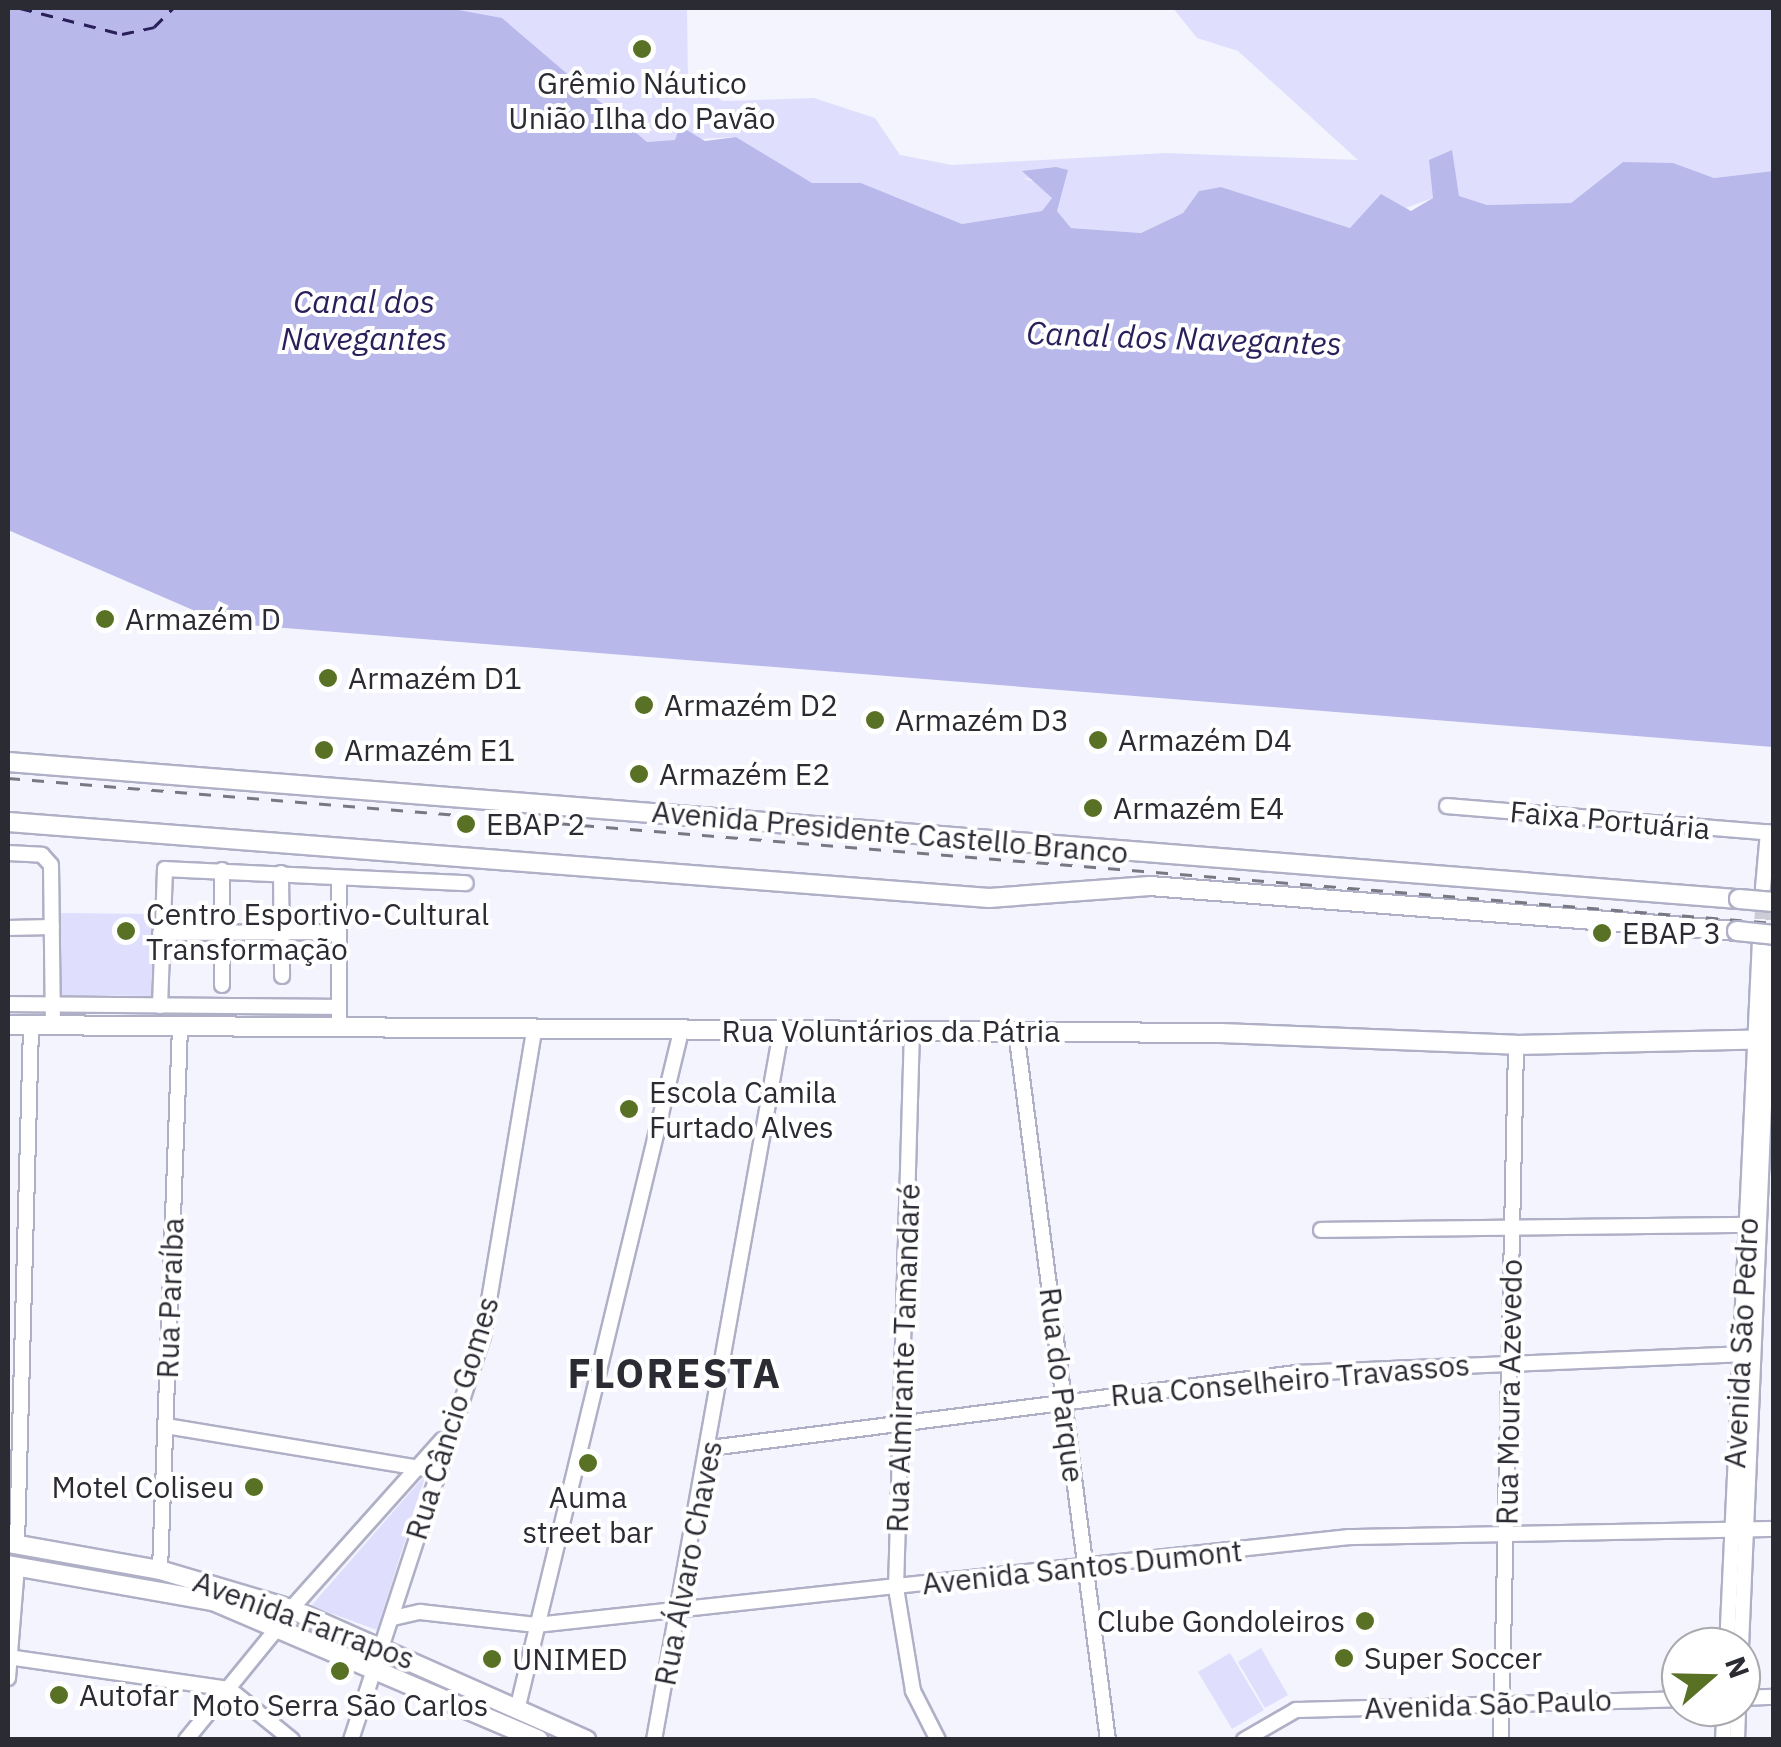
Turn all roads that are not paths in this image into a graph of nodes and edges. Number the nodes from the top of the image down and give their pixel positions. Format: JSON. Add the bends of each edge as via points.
{"nodes":[{"id":1,"x":8,"y":762,"type":"edge"},
{"id":2,"x":1447,"y":806,"type":"dead end"},
{"id":3,"x":8,"y":822,"type":"edge"},
{"id":4,"x":1771,"y":833,"type":"edge"},
{"id":5,"x":8,"y":853,"type":"edge"},
{"id":6,"x":222,"y":870,"type":"junction"},
{"id":7,"x":281,"y":874,"type":"junction"},
{"id":8,"x":339,"y":878,"type":"junction"},
{"id":9,"x":466,"y":883,"type":"dead end"},
{"id":10,"x":1768,"y":895,"type":"edge"},
{"id":11,"x":8,"y":928,"type":"edge"},
{"id":12,"x":52,"y":928,"type":"junction"},
{"id":13,"x":282,"y":932,"type":"junction"},
{"id":14,"x":338,"y":932,"type":"junction"},
{"id":15,"x":160,"y":933,"type":"junction"},
{"id":16,"x":221,"y":933,"type":"junction"},
{"id":17,"x":1768,"y":938,"type":"edge"},
{"id":18,"x":282,"y":976,"type":"dead end"},
{"id":19,"x":222,"y":985,"type":"dead end"},
{"id":20,"x":8,"y":1004,"type":"edge"},
{"id":21,"x":52,"y":1004,"type":"junction"},
{"id":22,"x":160,"y":1006,"type":"junction"},
{"id":23,"x":338,"y":1016,"type":"junction"},
{"id":24,"x":8,"y":1025,"type":"edge"},
{"id":25,"x":31,"y":1026,"type":"junction"},
{"id":26,"x":53,"y":1026,"type":"junction"},
{"id":27,"x":180,"y":1026,"type":"junction"},
{"id":28,"x":912,"y":1030,"type":"junction"},
{"id":29,"x":534,"y":1031,"type":"junction"},
{"id":30,"x":681,"y":1031,"type":"junction"},
{"id":31,"x":782,"y":1031,"type":"junction"},
{"id":32,"x":1016,"y":1031,"type":"junction"},
{"id":33,"x":1764,"y":1040,"type":"edge"},
{"id":34,"x":1516,"y":1046,"type":"junction"},
{"id":35,"x":1746,"y":1225,"type":"junction"},
{"id":36,"x":1512,"y":1228,"type":"junction"},
{"id":37,"x":1321,"y":1230,"type":"dead end"},
{"id":38,"x":1746,"y":1354,"type":"junction"},
{"id":39,"x":1509,"y":1360,"type":"junction"},
{"id":40,"x":1064,"y":1402,"type":"junction"},
{"id":41,"x":902,"y":1422,"type":"junction"},
{"id":42,"x":166,"y":1426,"type":"junction"},
{"id":43,"x":446,"y":1436,"type":"junction"},
{"id":44,"x":710,"y":1448,"type":"junction"},
{"id":45,"x":417,"y":1468,"type":"junction"},
{"id":46,"x":436,"y":1470,"type":"junction"},
{"id":47,"x":1746,"y":1505,"type":"junction"},
{"id":48,"x":1773,"y":1529,"type":"edge"},
{"id":49,"x":1739,"y":1530,"type":"junction"},
{"id":50,"x":1506,"y":1532,"type":"junction"},
{"id":51,"x":12,"y":1543,"type":"edge"},
{"id":52,"x":12,"y":1566,"type":"edge"},
{"id":53,"x":1085,"y":1566,"type":"junction"},
{"id":54,"x":160,"y":1570,"type":"junction"},
{"id":55,"x":896,"y":1588,"type":"junction"},
{"id":56,"x":291,"y":1609,"type":"junction"},
{"id":57,"x":683,"y":1609,"type":"junction"},
{"id":58,"x":392,"y":1618,"type":"junction"},
{"id":59,"x":536,"y":1625,"type":"junction"},
{"id":60,"x":278,"y":1627,"type":"junction"},
{"id":61,"x":1730,"y":1627,"type":"edge"},
{"id":62,"x":1741,"y":1627,"type":"edge"},
{"id":63,"x":384,"y":1644,"type":"junction"},
{"id":64,"x":10,"y":1657,"type":"edge"},
{"id":65,"x":376,"y":1665,"type":"junction"},
{"id":66,"x":8,"y":1678,"type":"edge"},
{"id":67,"x":230,"y":1689,"type":"junction"},
{"id":68,"x":1661,"y":1700,"type":"edge"},
{"id":69,"x":1503,"y":1704,"type":"junction"},
{"id":70,"x":518,"y":1706,"type":"junction"},
{"id":71,"x":511,"y":1733,"type":"edge"},
{"id":72,"x":186,"y":1740,"type":"edge"},
{"id":73,"x":292,"y":1740,"type":"edge"},
{"id":74,"x":351,"y":1740,"type":"edge"},
{"id":75,"x":539,"y":1740,"type":"edge"},
{"id":76,"x":586,"y":1740,"type":"edge"},
{"id":77,"x":654,"y":1740,"type":"edge"},
{"id":78,"x":938,"y":1740,"type":"edge"},
{"id":79,"x":1108,"y":1740,"type":"edge"},
{"id":80,"x":1244,"y":1740,"type":"edge"},
{"id":81,"x":1501,"y":1740,"type":"edge"}],
"edges":[{"from":1,"to":10,"type":"main road","name":"Avenida Presidente Castello Branco","bridge":true,"via":[[1739,899]]},
{"from":2,"to":4,"type":"street","name":"Faixa Portuária"},
{"from":3,"to":17,"type":"main road","name":"Avenida Presidente Castello Branco","bridge":true,"via":[[989,898],[1150,886]]},
{"from":4,"to":10,"type":"street"},
{"from":5,"to":12,"type":"street","via":[[48,859]]},
{"from":6,"to":7,"type":"street"},
{"from":6,"to":15,"type":"street","via":[[165,868]]},
{"from":6,"to":16,"type":"street"},
{"from":7,"to":8,"type":"street"},
{"from":7,"to":13,"type":"street"},
{"from":8,"to":9,"type":"street"},
{"from":8,"to":14,"type":"street"},
{"from":11,"to":12,"type":"street"},
{"from":12,"to":21,"type":"street"},
{"from":13,"to":14,"type":"street"},
{"from":13,"to":16,"type":"street"},
{"from":13,"to":18,"type":"street"},
{"from":14,"to":23,"type":"street"},
{"from":15,"to":16,"type":"street"},
{"from":15,"to":22,"type":"street"},
{"from":16,"to":19,"type":"street"},
{"from":17,"to":33,"type":"street"},
{"from":20,"to":21,"type":"street"},
{"from":21,"to":22,"type":"street"},
{"from":21,"to":26,"type":"street"},
{"from":22,"to":23,"type":"street"},
{"from":23,"to":27,"type":"main road","name":"Rua Voluntários da Pátria"},
{"from":23,"to":29,"type":"main road","name":"Rua Voluntários da Pátria"},
{"from":24,"to":25,"type":"main road","name":"Rua Voluntários da Pátria"},
{"from":25,"to":26,"type":"main road","name":"Rua Voluntários da Pátria"},
{"from":25,"to":51,"type":"street"},
{"from":26,"to":27,"type":"main road","name":"Rua Voluntários da Pátria"},
{"from":27,"to":42,"type":"street","name":"Rua Paraíba"},
{"from":28,"to":31,"type":"main road","name":"Rua Voluntários da Pátria"},
{"from":28,"to":32,"type":"main road","name":"Rua Voluntários da Pátria"},
{"from":28,"to":41,"type":"street","name":"Rua Almirante Tamandaré"},
{"from":29,"to":30,"type":"main road","name":"Rua Voluntários da Pátria"},
{"from":29,"to":43,"type":"street","name":"Rua Câncio Gomes","via":[[483,1336]]},
{"from":30,"to":31,"type":"main road","name":"Rua Voluntários da Pátria"},
{"from":30,"to":59,"type":"street"},
{"from":31,"to":44,"type":"street","name":"Rua Álvaro Chaves"},
{"from":32,"to":34,"type":"main road","name":"Rua Voluntários da Pátria"},
{"from":32,"to":40,"type":"street","name":"Rua do Parque"},
{"from":33,"to":34,"type":"main road","name":"Rua Voluntários da Pátria"},
{"from":33,"to":35,"type":"street","name":"Avenida São Pedro"},
{"from":33,"to":38,"type":"street","name":"Avenida São Pedro"},
{"from":34,"to":36,"type":"street","name":"Rua Moura Azevedo"},
{"from":35,"to":36,"type":"street"},
{"from":35,"to":38,"type":"street","name":"Avenida São Pedro"},
{"from":36,"to":37,"type":"street"},
{"from":36,"to":39,"type":"street","name":"Rua Moura Azevedo"},
{"from":38,"to":39,"type":"street","name":"Rua Conselheiro Travassos"},
{"from":38,"to":47,"type":"street","name":"Avenida São Pedro"},
{"from":38,"to":49,"type":"street","name":"Avenida São Pedro"},
{"from":39,"to":40,"type":"street","name":"Rua Conselheiro Travassos"},
{"from":39,"to":50,"type":"street","name":"Rua Moura Azevedo"},
{"from":40,"to":41,"type":"street","name":"Rua Conselheiro Travassos"},
{"from":40,"to":53,"type":"street","name":"Rua do Parque"},
{"from":41,"to":44,"type":"street","name":"Rua Conselheiro Travassos"},
{"from":41,"to":55,"type":"street","name":"Rua Almirante Tamandaré"},
{"from":42,"to":45,"type":"street"},
{"from":42,"to":54,"type":"street","name":"Rua Paraíba"},
{"from":43,"to":45,"type":"street"},
{"from":43,"to":46,"type":"street","name":"Rua Câncio Gomes"},
{"from":44,"to":57,"type":"street","name":"Rua Álvaro Chaves"},
{"from":45,"to":46,"type":"street"},
{"from":45,"to":56,"type":"street"},
{"from":46,"to":58,"type":"street","name":"Rua Câncio Gomes"},
{"from":47,"to":48,"type":"street"},
{"from":47,"to":49,"type":"street","name":"Avenida São Pedro"},
{"from":48,"to":49,"type":"street","name":"Avenida Santos Dumont"},
{"from":49,"to":50,"type":"street","name":"Avenida Santos Dumont"},
{"from":49,"to":61,"type":"street","name":"Avenida São Pedro"},
{"from":49,"to":62,"type":"street","name":"Avenida São Pedro"},
{"from":50,"to":53,"type":"street","name":"Avenida Santos Dumont","via":[[1349,1537]]},
{"from":50,"to":69,"type":"street","name":"Rua Moura Azevedo"},
{"from":51,"to":54,"type":"main road","name":"Avenida Farrapos"},
{"from":52,"to":60,"type":"main road","name":"Avenida Farrapos","via":[[214,1601]]},
{"from":52,"to":64,"type":"street"},
{"from":53,"to":55,"type":"street","name":"Avenida Santos Dumont"},
{"from":53,"to":79,"type":"street","name":"Rua do Parque"},
{"from":54,"to":56,"type":"main road","name":"Avenida Farrapos"},
{"from":55,"to":57,"type":"street","name":"Avenida Santos Dumont"},
{"from":55,"to":78,"type":"street","name":"Rua Almirante Tamandaré","via":[[913,1691]]},
{"from":56,"to":63,"type":"main road","name":"Avenida Farrapos"},
{"from":57,"to":59,"type":"street","name":"Avenida Santos Dumont"},
{"from":57,"to":77,"type":"street","name":"Rua Álvaro Chaves"},
{"from":58,"to":59,"type":"street","name":"Avenida Santos Dumont","via":[[420,1612]]},
{"from":58,"to":63,"type":"street","name":"Rua Câncio Gomes"},
{"from":59,"to":70,"type":"street"},
{"from":60,"to":65,"type":"main road","name":"Avenida Farrapos"},
{"from":60,"to":67,"type":"street"},
{"from":63,"to":65,"type":"street","name":"Rua Câncio Gomes"},
{"from":63,"to":70,"type":"main road","name":"Avenida Farrapos"},
{"from":64,"to":66,"type":"street"},
{"from":64,"to":67,"type":"street"},
{"from":65,"to":71,"type":"main road","name":"Avenida Farrapos"},
{"from":65,"to":74,"type":"street","name":"Rua Câncio Gomes"},
{"from":67,"to":72,"type":"street"},
{"from":67,"to":73,"type":"street"},
{"from":68,"to":69,"type":"street","name":"Avenida São Paulo"},
{"from":69,"to":80,"type":"street","name":"Avenida São Paulo","via":[[1296,1710]]},
{"from":69,"to":81,"type":"street","name":"Rua Moura Azevedo"},
{"from":70,"to":76,"type":"main road","name":"Avenida Farrapos"},
{"from":71,"to":75,"type":"main road","name":"Avenida Farrapos"}]}
